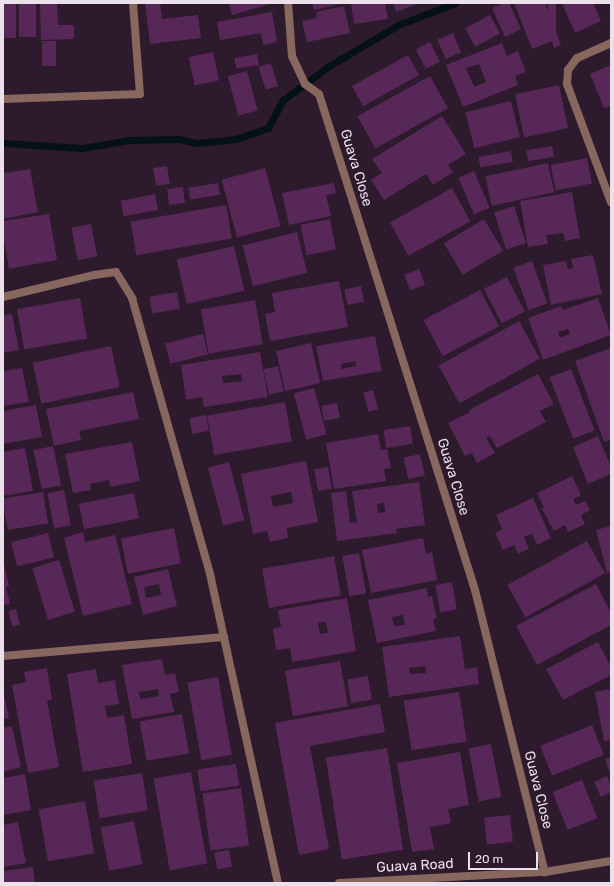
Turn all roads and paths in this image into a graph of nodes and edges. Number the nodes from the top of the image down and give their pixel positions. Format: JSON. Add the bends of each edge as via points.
{"nodes":[{"id":1,"x":133,"y":3,"type":"edge"},
{"id":2,"x":288,"y":3,"type":"edge"},
{"id":3,"x":611,"y":43,"type":"edge"},
{"id":4,"x":3,"y":99,"type":"edge"},
{"id":5,"x":611,"y":202,"type":"edge"},
{"id":6,"x":3,"y":297,"type":"edge"},
{"id":7,"x":224,"y":637,"type":"junction"},
{"id":8,"x":3,"y":656,"type":"edge"},
{"id":9,"x":611,"y":860,"type":"edge"},
{"id":10,"x":546,"y":872,"type":"junction"},
{"id":11,"x":278,"y":883,"type":"edge"},
{"id":12,"x":340,"y":883,"type":"edge"}],
"edges":[{"from":1,"to":4,"type":"street","via":[[140,94]]},
{"from":2,"to":10,"type":"street","name":"Guava Close","via":[[292,56],[305,84],[319,94],[475,590]]},
{"from":3,"to":5,"type":"street","via":[[577,58],[568,70],[567,84]]},
{"from":6,"to":7,"type":"street","via":[[116,272],[132,298],[210,574]]},
{"from":7,"to":8,"type":"street"},
{"from":7,"to":11,"type":"street"},
{"from":9,"to":10,"type":"street","name":"Guava Road"},
{"from":10,"to":12,"type":"street","name":"Guava Road"}]}
